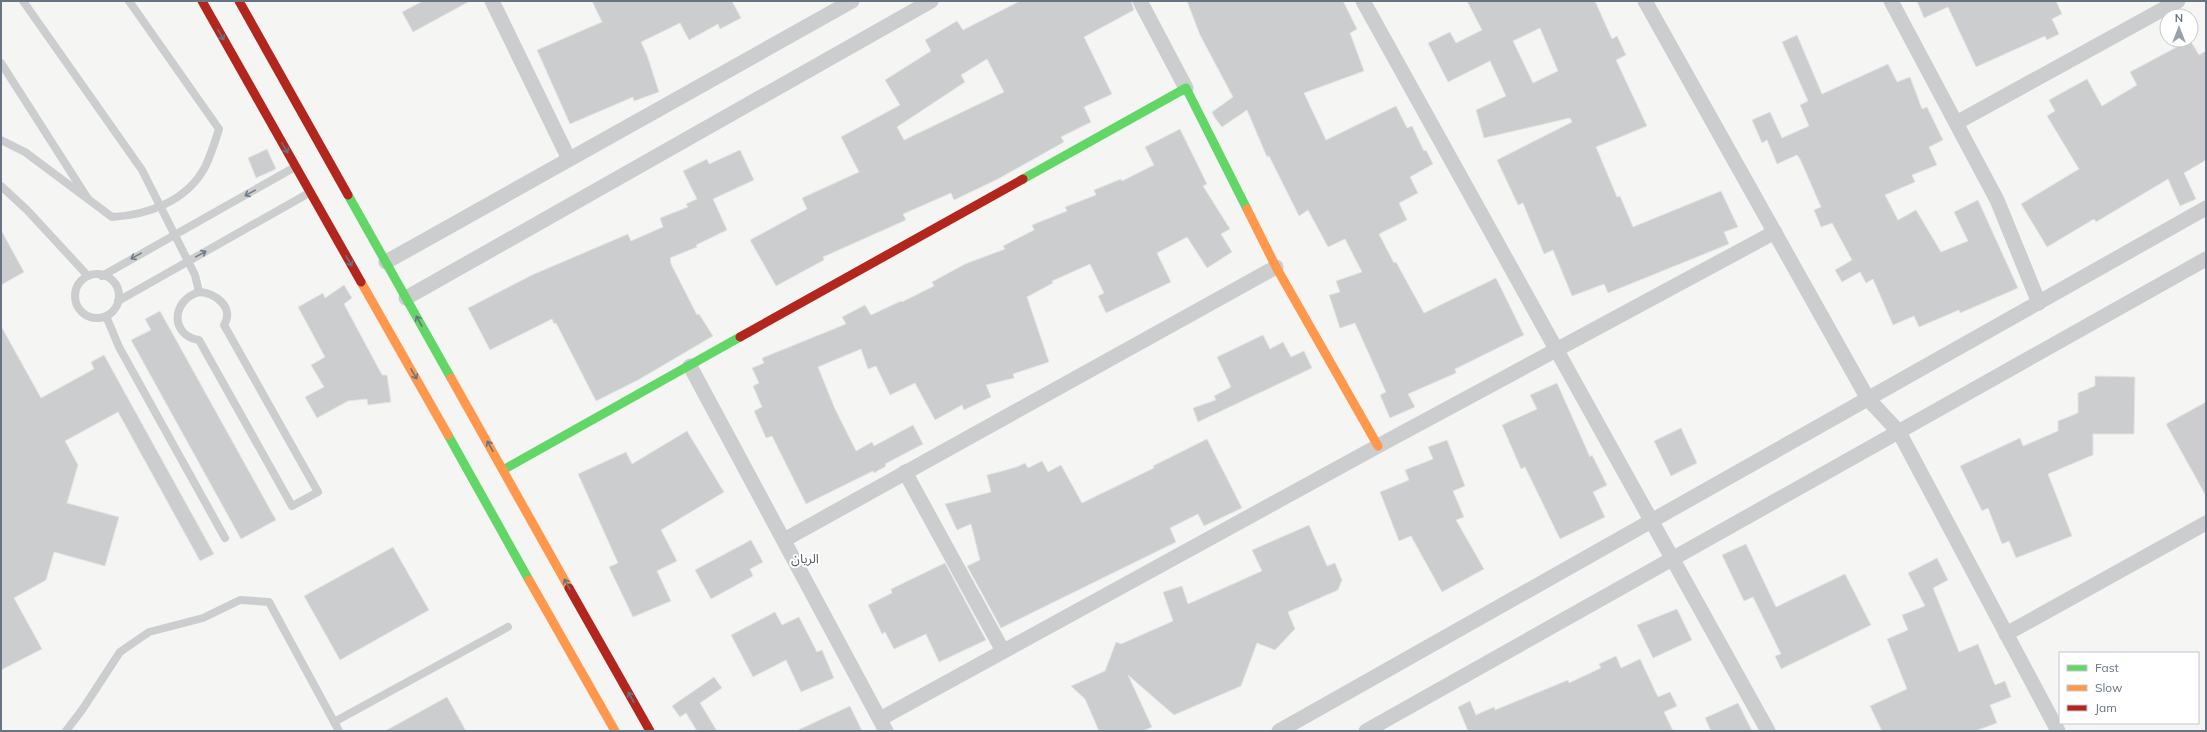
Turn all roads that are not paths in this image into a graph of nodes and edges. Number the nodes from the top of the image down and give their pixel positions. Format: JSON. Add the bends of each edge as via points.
{"nodes":[{"id":1,"x":23,"y":1,"type":"edge"},
{"id":2,"x":129,"y":1,"type":"edge"},
{"id":3,"x":202,"y":1,"type":"edge"},
{"id":4,"x":239,"y":1,"type":"edge"},
{"id":5,"x":492,"y":1,"type":"edge"},
{"id":6,"x":852,"y":1,"type":"edge"},
{"id":7,"x":931,"y":1,"type":"edge"},
{"id":8,"x":1140,"y":1,"type":"edge"},
{"id":9,"x":1363,"y":1,"type":"edge"},
{"id":10,"x":1645,"y":1,"type":"edge"},
{"id":11,"x":1891,"y":1,"type":"edge"},
{"id":12,"x":2178,"y":1,"type":"edge"},
{"id":13,"x":1,"y":63,"type":"edge"},
{"id":14,"x":1186,"y":88,"type":"junction"},
{"id":15,"x":1956,"y":123,"type":"junction"},
{"id":16,"x":1,"y":140,"type":"edge"},
{"id":17,"x":569,"y":159,"type":"junction"},
{"id":18,"x":296,"y":167,"type":"junction"},
{"id":19,"x":1,"y":186,"type":"edge"},
{"id":20,"x":310,"y":192,"type":"junction"},
{"id":21,"x":91,"y":203,"type":"junction"},
{"id":22,"x":160,"y":207,"type":"junction"},
{"id":23,"x":2206,"y":208,"type":"edge"},
{"id":24,"x":1775,"y":232,"type":"junction"},
{"id":25,"x":175,"y":235,"type":"junction"},
{"id":26,"x":2206,"y":259,"type":"edge"},
{"id":27,"x":188,"y":261,"type":"junction"},
{"id":28,"x":386,"y":262,"type":"junction"},
{"id":29,"x":1276,"y":267,"type":"junction"},
{"id":30,"x":88,"y":276,"type":"junction"},
{"id":31,"x":102,"y":276,"type":"junction"},
{"id":32,"x":199,"y":292,"type":"junction"},
{"id":33,"x":406,"y":298,"type":"junction"},
{"id":34,"x":118,"y":300,"type":"junction"},
{"id":35,"x":2038,"y":303,"type":"junction"},
{"id":36,"x":106,"y":316,"type":"junction"},
{"id":37,"x":1557,"y":349,"type":"junction"},
{"id":38,"x":690,"y":366,"type":"junction"},
{"id":39,"x":1868,"y":399,"type":"junction"},
{"id":40,"x":1898,"y":432,"type":"junction"},
{"id":41,"x":1378,"y":446,"type":"junction"},
{"id":42,"x":503,"y":470,"type":"junction"},
{"id":43,"x":905,"y":472,"type":"junction"},
{"id":44,"x":1653,"y":520,"type":"junction"},
{"id":45,"x":2206,"y":524,"type":"edge"},
{"id":46,"x":225,"y":538,"type":"dead end"},
{"id":47,"x":784,"y":540,"type":"junction"},
{"id":48,"x":1674,"y":558,"type":"junction"},
{"id":49,"x":508,"y":627,"type":"dead end"},
{"id":50,"x":2006,"y":634,"type":"junction"},
{"id":51,"x":1003,"y":651,"type":"junction"},
{"id":52,"x":334,"y":722,"type":"junction"},
{"id":53,"x":883,"y":725,"type":"edge"},
{"id":54,"x":66,"y":731,"type":"edge"},
{"id":55,"x":339,"y":731,"type":"edge"},
{"id":56,"x":615,"y":731,"type":"edge"},
{"id":57,"x":650,"y":731,"type":"edge"},
{"id":58,"x":1279,"y":731,"type":"edge"},
{"id":59,"x":1366,"y":731,"type":"edge"},
{"id":60,"x":1768,"y":731,"type":"edge"},
{"id":61,"x":2058,"y":731,"type":"edge"}],
"edges":[{"from":1,"to":22,"type":"lane","via":[[142,170]]},
{"from":2,"to":22,"type":"lane","via":[[219,129],[204,168],[183,194]]},
{"from":3,"to":18,"type":"street","one_way":true},
{"from":4,"to":28,"type":"street"},
{"from":5,"to":17,"type":"street"},
{"from":6,"to":17,"type":"street"},
{"from":7,"to":33,"type":"street"},
{"from":8,"to":14,"type":"street"},
{"from":9,"to":37,"type":"street"},
{"from":10,"to":24,"type":"street"},
{"from":11,"to":15,"type":"street"},
{"from":12,"to":15,"type":"street"},
{"from":13,"to":21,"type":"lane"},
{"from":14,"to":29,"type":"street"},
{"from":14,"to":38,"type":"street"},
{"from":15,"to":35,"type":"street","via":[[1997,200]]},
{"from":16,"to":21,"type":"lane","via":[[25,152]]},
{"from":17,"to":28,"type":"street"},
{"from":18,"to":20,"type":"street"},
{"from":18,"to":25,"type":"lane","one_way":true},
{"from":19,"to":30,"type":"lane","via":[[27,210]]},
{"from":27,"to":20,"type":"lane","one_way":true},
{"from":20,"to":56,"type":"street","one_way":true},
{"from":21,"to":22,"type":"lane","via":[[112,217],[130,216]]},
{"from":22,"to":25,"type":"lane"},
{"from":23,"to":35,"type":"street"},
{"from":24,"to":37,"type":"street"},
{"from":24,"to":39,"type":"street"},
{"from":25,"to":27,"type":"lane"},
{"from":25,"to":31,"type":"lane","one_way":true},
{"from":26,"to":40,"type":"street"},
{"from":27,"to":32,"type":"lane"},
{"from":27,"to":34,"type":"lane"},
{"from":28,"to":33,"type":"street"},
{"from":29,"to":41,"type":"street"},
{"from":29,"to":43,"type":"street"},
{"from":30,"to":31,"type":"lane"},
{"from":30,"to":36,"type":"lane","via":[[76,289],[76,305],[89,317]]},
{"from":31,"to":34,"type":"lane","via":[[112,280],[117,287]]},
{"from":32,"to":32,"type":"lane","via":[[190,295],[178,310],[181,328],[187,335],[198,340],[292,506],[318,492],[224,325],[227,313],[224,304],[209,292]]},
{"from":42,"to":33,"type":"street","one_way":true},
{"from":34,"to":36,"type":"lane","via":[[113,312]]},
{"from":35,"to":39,"type":"street"},
{"from":36,"to":46,"type":"lane","via":[[119,347]]},
{"from":37,"to":41,"type":"street"},
{"from":37,"to":44,"type":"street"},
{"from":38,"to":42,"type":"street"},
{"from":38,"to":47,"type":"street"},
{"from":39,"to":40,"type":"street"},
{"from":39,"to":44,"type":"street"},
{"from":40,"to":48,"type":"street"},
{"from":40,"to":50,"type":"street"},
{"from":41,"to":51,"type":"street"},
{"from":57,"to":42,"type":"street","one_way":true},
{"from":43,"to":47,"type":"street"},
{"from":43,"to":51,"type":"street"},
{"from":44,"to":48,"type":"street"},
{"from":44,"to":58,"type":"street"},
{"from":45,"to":50,"type":"street"},
{"from":47,"to":53,"type":"street"},
{"from":48,"to":59,"type":"street"},
{"from":48,"to":60,"type":"street"},
{"from":49,"to":52,"type":"lane"},
{"from":50,"to":61,"type":"street"},
{"from":51,"to":53,"type":"street"},
{"from":52,"to":54,"type":"lane","via":[[269,602],[240,600],[203,618],[149,632],[120,652]]},
{"from":52,"to":55,"type":"lane"}]}
